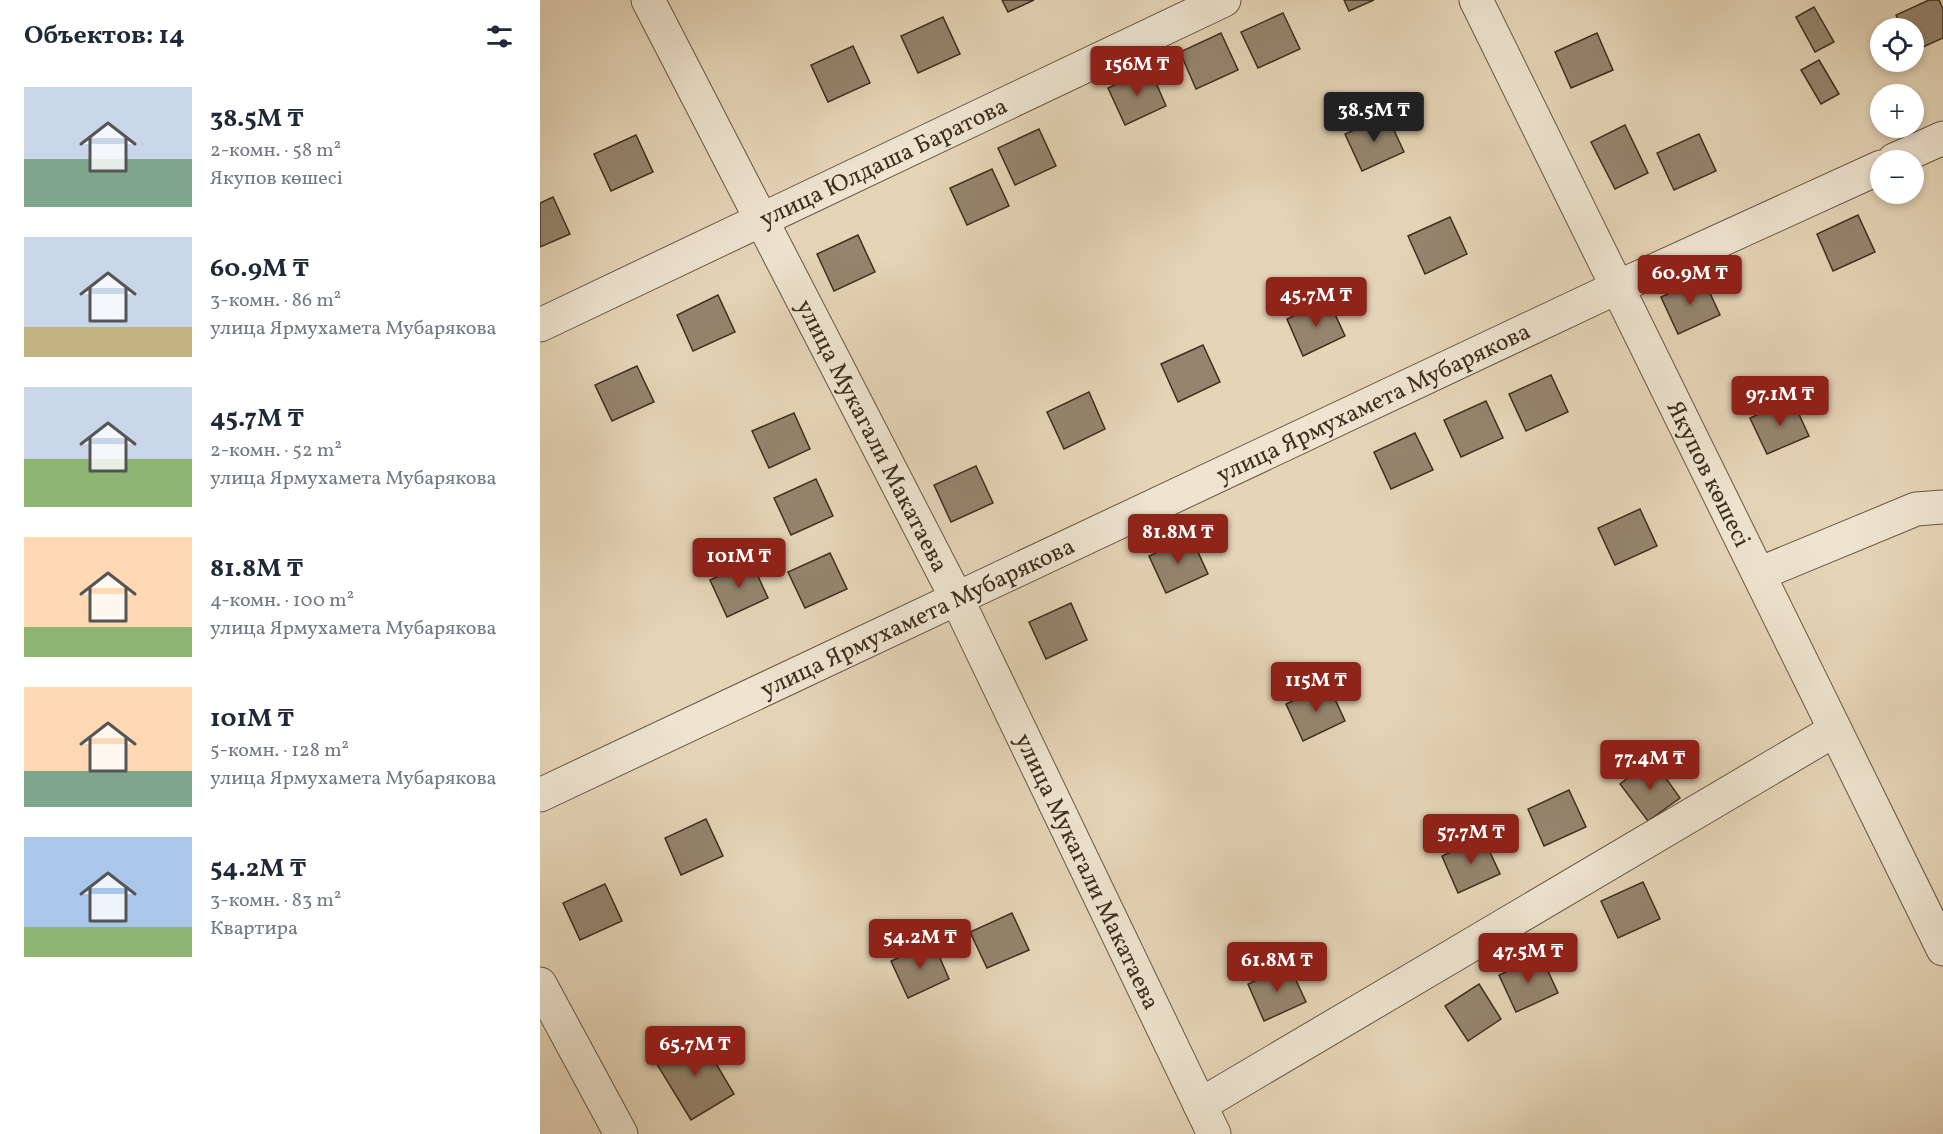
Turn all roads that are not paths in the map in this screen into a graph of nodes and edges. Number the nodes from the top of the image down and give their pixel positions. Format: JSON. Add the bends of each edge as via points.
{"nodes":[{"id":1,"x":648,"y":0,"type":"edge"},
{"id":2,"x":1224,"y":0,"type":"edge"},
{"id":3,"x":1476,"y":0,"type":"edge"},
{"id":4,"x":1943,"y":138,"type":"edge"},
{"id":5,"x":1916,"y":150,"type":"edge"},
{"id":6,"x":1870,"y":172,"type":"edge"},
{"id":7,"x":761,"y":219,"type":"junction"},
{"id":8,"x":1618,"y":287,"type":"junction"},
{"id":9,"x":540,"y":325,"type":"edge"},
{"id":10,"x":1943,"y":507,"type":"edge"},
{"id":11,"x":1759,"y":574,"type":"junction"},
{"id":12,"x":957,"y":599,"type":"junction"},
{"id":13,"x":1835,"y":730,"type":"junction"},
{"id":14,"x":540,"y":795,"type":"edge"},
{"id":15,"x":1943,"y":949,"type":"edge"},
{"id":16,"x":540,"y":984,"type":"edge"},
{"id":17,"x":1200,"y":1105,"type":"junction"},
{"id":18,"x":621,"y":1134,"type":"edge"},
{"id":19,"x":1215,"y":1134,"type":"edge"}],
"edges":[{"from":1,"to":7,"type":"street","name":"улица Мукагали Макатаева"},
{"from":2,"to":7,"type":"street","name":"улица Юлдаша Баратова"},
{"from":3,"to":8,"type":"street","name":"Якупов көшесі"},
{"from":4,"to":5,"type":"street"},
{"from":6,"to":8,"type":"street","name":"улица Ярмухамета Мубарякова"},
{"from":7,"to":9,"type":"street","name":"улица Юлдаша Баратова"},
{"from":7,"to":12,"type":"street","name":"улица Мукагали Макатаева"},
{"from":8,"to":11,"type":"street","name":"Якупов көшесі"},
{"from":8,"to":12,"type":"street","name":"улица Ярмухамета Мубарякова"},
{"from":10,"to":11,"type":"street","via":[[1916,509]]},
{"from":11,"to":13,"type":"street","name":"Якупов көшесі"},
{"from":12,"to":14,"type":"street","name":"улица Ярмухамета Мубарякова"},
{"from":12,"to":17,"type":"street","name":"улица Мукагали Макатаева"},
{"from":13,"to":15,"type":"street","name":"Якупов көшесі"},
{"from":13,"to":17,"type":"street"},
{"from":16,"to":18,"type":"street"},
{"from":17,"to":19,"type":"street","name":"улица Мукагали Макатаева"}]}
